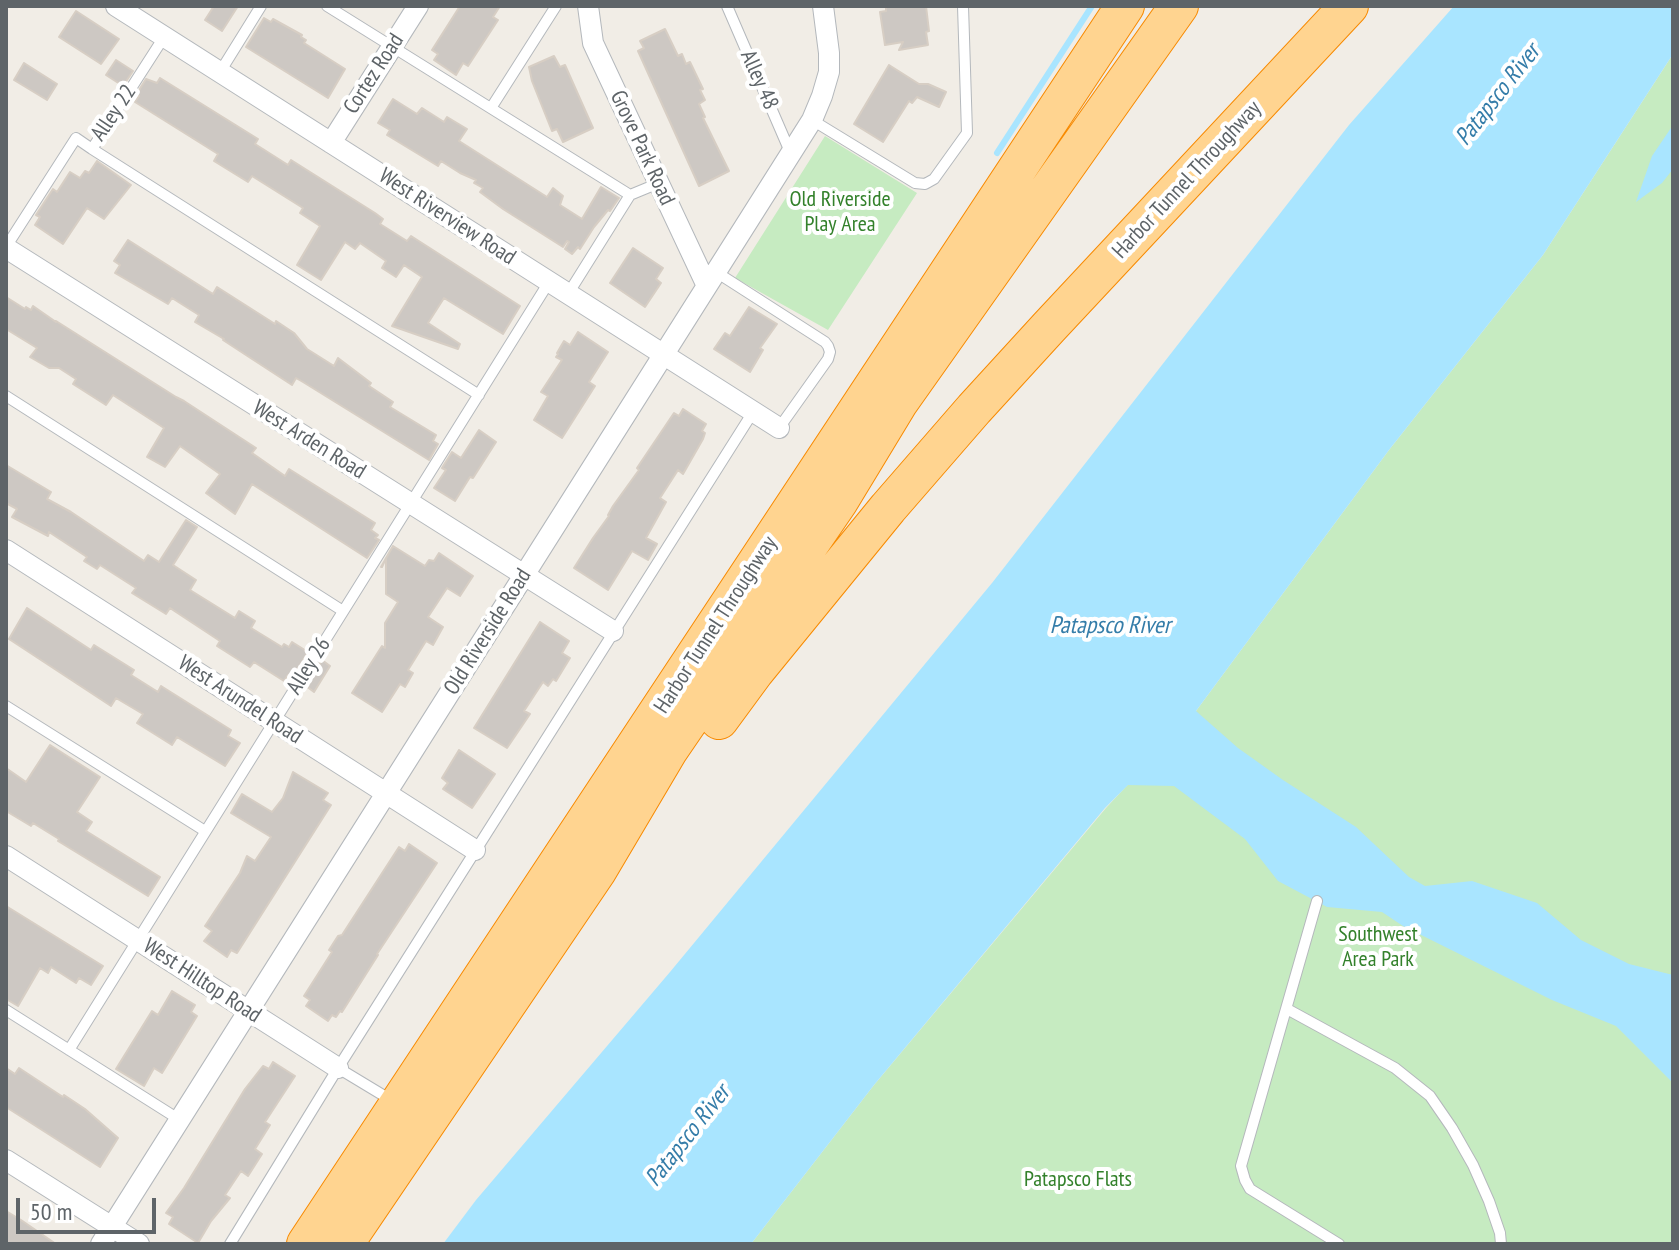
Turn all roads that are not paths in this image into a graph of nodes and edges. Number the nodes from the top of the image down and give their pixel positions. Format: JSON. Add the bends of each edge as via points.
{"nodes":[{"id":1,"x":116,"y":6,"type":"edge"},
{"id":2,"x":261,"y":6,"type":"edge"},
{"id":3,"x":327,"y":6,"type":"edge"},
{"id":4,"x":418,"y":6,"type":"edge"},
{"id":5,"x":556,"y":6,"type":"edge"},
{"id":6,"x":588,"y":6,"type":"edge"},
{"id":7,"x":727,"y":6,"type":"edge"},
{"id":8,"x":823,"y":6,"type":"edge"},
{"id":9,"x":963,"y":6,"type":"edge"},
{"id":10,"x":1125,"y":6,"type":"edge"},
{"id":11,"x":1179,"y":6,"type":"edge"},
{"id":12,"x":1349,"y":6,"type":"edge"},
{"id":13,"x":164,"y":37,"type":"junction"},
{"id":14,"x":392,"y":47,"type":"junction"},
{"id":15,"x":220,"y":72,"type":"junction"},
{"id":16,"x":491,"y":108,"type":"junction"},
{"id":17,"x":812,"y":120,"type":"junction"},
{"id":18,"x":331,"y":143,"type":"junction"},
{"id":19,"x":92,"y":149,"type":"junction"},
{"id":20,"x":791,"y":154,"type":"junction"},
{"id":21,"x":659,"y":183,"type":"junction"},
{"id":22,"x":630,"y":195,"type":"junction"},
{"id":23,"x":6,"y":248,"type":"edge"},
{"id":24,"x":711,"y":279,"type":"junction"},
{"id":25,"x":549,"y":282,"type":"junction"},
{"id":26,"x":568,"y":294,"type":"junction"},
{"id":27,"x":664,"y":354,"type":"junction"},
{"id":28,"x":479,"y":395,"type":"junction"},
{"id":29,"x":6,"y":396,"type":"edge"},
{"id":30,"x":753,"y":412,"type":"junction"},
{"id":31,"x":779,"y":428,"type":"joint"},
{"id":32,"x":411,"y":504,"type":"junction"},
{"id":33,"x":6,"y":550,"type":"edge"},
{"id":34,"x":524,"y":576,"type":"junction"},
{"id":35,"x":343,"y":611,"type":"junction"},
{"id":36,"x":613,"y":631,"type":"junction"},
{"id":37,"x":6,"y":706,"type":"edge"},
{"id":38,"x":274,"y":722,"type":"junction"},
{"id":39,"x":386,"y":793,"type":"junction"},
{"id":40,"x":205,"y":831,"type":"junction"},
{"id":41,"x":475,"y":850,"type":"junction"},
{"id":42,"x":6,"y":856,"type":"edge"},
{"id":43,"x":597,"y":871,"type":"junction"},
{"id":44,"x":1317,"y":901,"type":"dead end"},
{"id":45,"x":137,"y":940,"type":"junction"},
{"id":46,"x":1287,"y":1009,"type":"junction"},
{"id":47,"x":6,"y":1010,"type":"edge"},
{"id":48,"x":249,"y":1011,"type":"junction"},
{"id":49,"x":69,"y":1050,"type":"junction"},
{"id":50,"x":338,"y":1068,"type":"junction"},
{"id":51,"x":399,"y":1105,"type":"junction"},
{"id":52,"x":180,"y":1120,"type":"junction"},
{"id":53,"x":6,"y":1160,"type":"edge"},
{"id":54,"x":107,"y":1235,"type":"edge"},
{"id":55,"x":139,"y":1244,"type":"edge"},
{"id":56,"x":230,"y":1244,"type":"edge"},
{"id":57,"x":306,"y":1244,"type":"edge"},
{"id":58,"x":344,"y":1244,"type":"edge"},
{"id":59,"x":1339,"y":1244,"type":"edge"},
{"id":60,"x":1501,"y":1244,"type":"edge"}],
"edges":[{"from":1,"to":13,"type":"street","name":"West Riverview Road"},
{"from":2,"to":15,"type":"lane"},
{"from":3,"to":14,"type":"lane"},
{"from":4,"to":14,"type":"street","name":"Cortez Road"},
{"from":5,"to":16,"type":"lane"},
{"from":6,"to":21,"type":"street","name":"Grove Park Road","via":[[593,43]]},
{"from":7,"to":20,"type":"lane","name":"Alley 48"},
{"from":8,"to":17,"type":"street","name":"Old Riverside Road","via":[[829,72]]},
{"from":9,"to":17,"type":"lane","via":[[967,133],[934,179],[915,183]]},
{"from":10,"to":51,"type":"highway","name":"Harbor Tunnel Throughway"},
{"from":11,"to":43,"type":"highway","name":"Harbor Tunnel Throughway","via":[[899,402],[839,501],[668,751]]},
{"from":12,"to":43,"type":"highway","name":"Harbor Tunnel Throughway","via":[[964,420],[764,660],[644,822]]},
{"from":13,"to":15,"type":"street","name":"West Riverview Road"},
{"from":13,"to":19,"type":"lane","name":"Alley 22"},
{"from":14,"to":16,"type":"lane"},
{"from":14,"to":18,"type":"street","name":"Cortez Road"},
{"from":15,"to":18,"type":"street","name":"West Riverview Road"},
{"from":16,"to":22,"type":"lane"},
{"from":17,"to":20,"type":"street","name":"Old Riverside Road"},
{"from":18,"to":25,"type":"street","name":"West Riverview Road"},
{"from":19,"to":23,"type":"lane","name":"Alley 22","via":[[76,138]]},
{"from":19,"to":28,"type":"lane"},
{"from":20,"to":24,"type":"street","name":"Old Riverside Road"},
{"from":21,"to":22,"type":"lane"},
{"from":21,"to":24,"type":"street","name":"Grove Park Road"},
{"from":22,"to":26,"type":"lane"},
{"from":23,"to":32,"type":"street","name":"West Arden Road"},
{"from":24,"to":27,"type":"street","name":"Old Riverside Road"},
{"from":24,"to":31,"type":"lane","via":[[828,346],[828,359]]},
{"from":25,"to":26,"type":"street","name":"West Riverview Road"},
{"from":25,"to":28,"type":"lane","name":"Alley 26"},
{"from":26,"to":27,"type":"street","name":"West Riverview Road"},
{"from":27,"to":30,"type":"street","name":"West Riverview Road"},
{"from":27,"to":34,"type":"street","name":"Old Riverside Road"},
{"from":28,"to":32,"type":"lane","name":"Alley 26"},
{"from":29,"to":35,"type":"lane"},
{"from":30,"to":31,"type":"street","name":"West Riverview Road"},
{"from":30,"to":36,"type":"lane"},
{"from":32,"to":34,"type":"street","name":"West Arden Road"},
{"from":32,"to":35,"type":"lane","name":"Alley 26"},
{"from":33,"to":38,"type":"street","name":"West Arundel Road"},
{"from":34,"to":36,"type":"street","name":"West Arden Road"},
{"from":34,"to":39,"type":"street","name":"Old Riverside Road"},
{"from":35,"to":38,"type":"lane","name":"Alley 26"},
{"from":36,"to":41,"type":"lane"},
{"from":37,"to":40,"type":"lane"},
{"from":38,"to":39,"type":"street","name":"West Arundel Road"},
{"from":38,"to":40,"type":"lane","name":"Alley 26"},
{"from":39,"to":41,"type":"street","name":"West Arundel Road"},
{"from":39,"to":48,"type":"street","name":"Old Riverside Road"},
{"from":40,"to":45,"type":"lane","name":"Alley 26"},
{"from":41,"to":50,"type":"lane"},
{"from":42,"to":45,"type":"street","name":"West Hilltop Road"},
{"from":43,"to":58,"type":"highway","name":"Harbor Tunnel Throughway"},
{"from":44,"to":46,"type":"lane"},
{"from":45,"to":48,"type":"street","name":"West Hilltop Road"},
{"from":45,"to":49,"type":"lane","name":"Alley 26"},
{"from":46,"to":59,"type":"lane","via":[[1241,1166],[1250,1189]]},
{"from":46,"to":60,"type":"lane","via":[[1395,1068],[1430,1096],[1473,1165]]},
{"from":47,"to":49,"type":"lane"},
{"from":48,"to":50,"type":"street","name":"West Hilltop Road"},
{"from":48,"to":52,"type":"street","name":"Old Riverside Road"},
{"from":49,"to":52,"type":"lane"},
{"from":50,"to":51,"type":"lane","name":"West Hilltop Road"},
{"from":50,"to":56,"type":"lane"},
{"from":51,"to":57,"type":"highway","name":"Harbor Tunnel Throughway"},
{"from":52,"to":54,"type":"street","name":"Old Riverside Road"},
{"from":53,"to":54,"type":"street"},
{"from":54,"to":55,"type":"street"}]}
